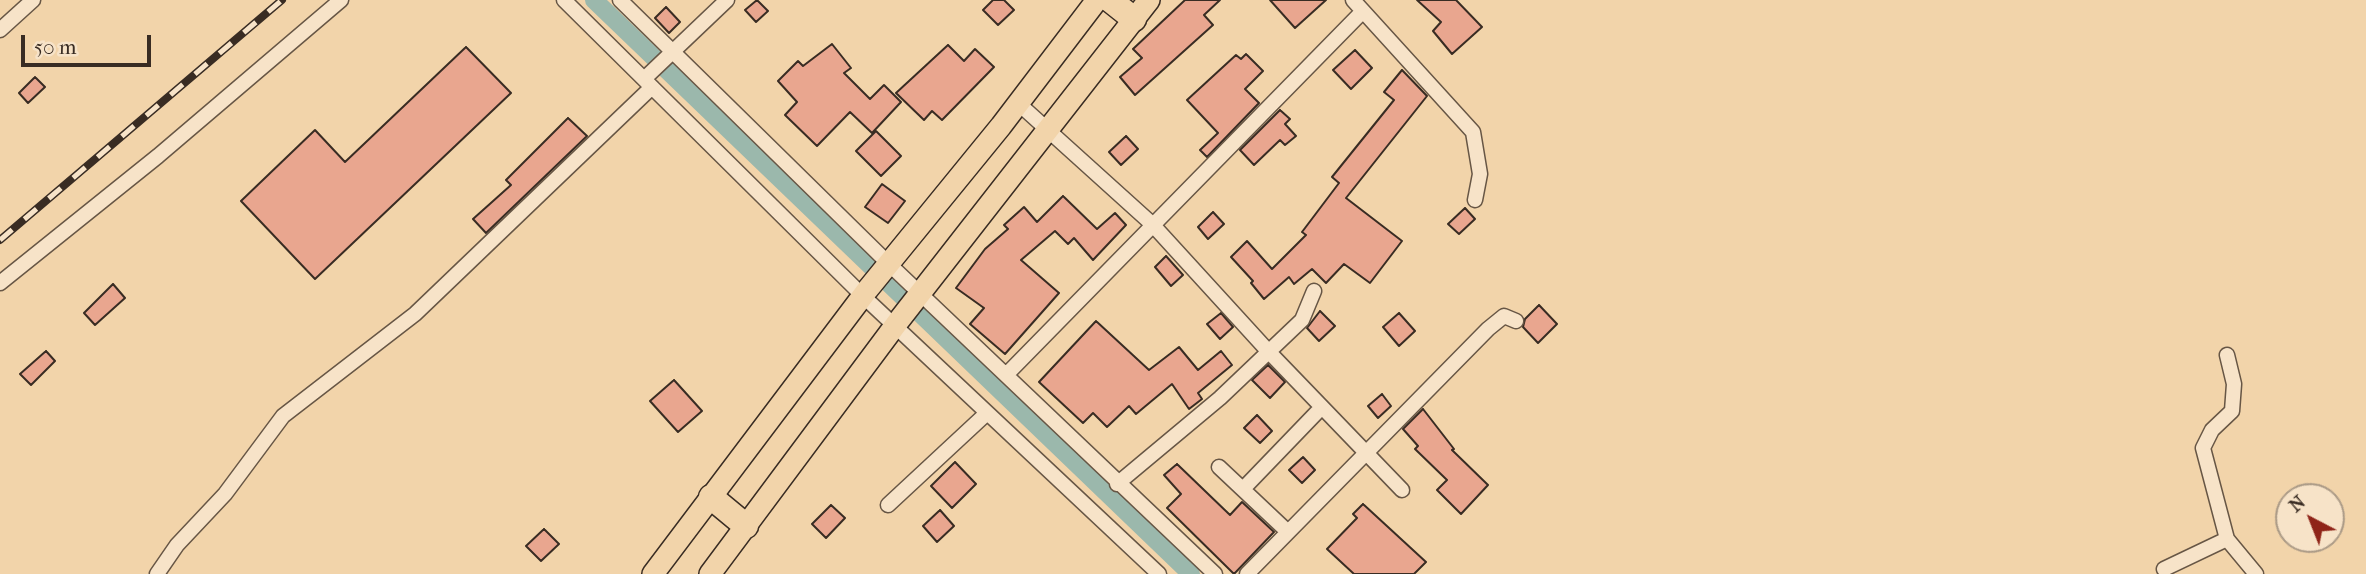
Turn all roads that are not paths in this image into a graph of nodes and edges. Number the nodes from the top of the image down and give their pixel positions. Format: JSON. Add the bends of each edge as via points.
{"nodes":[{"id":1,"x":33,"y":0,"type":"edge"},
{"id":2,"x":341,"y":0,"type":"edge"},
{"id":3,"x":620,"y":0,"type":"edge"},
{"id":4,"x":727,"y":0,"type":"edge"},
{"id":5,"x":1097,"y":0,"type":"edge"},
{"id":6,"x":1110,"y":0,"type":"edge"},
{"id":7,"x":1353,"y":0,"type":"edge"},
{"id":8,"x":571,"y":2,"type":"edge"},
{"id":9,"x":1141,"y":10,"type":"edge"},
{"id":10,"x":1363,"y":11,"type":"junction"},
{"id":11,"x":0,"y":30,"type":"edge"},
{"id":12,"x":672,"y":53,"type":"junction"},
{"id":13,"x":648,"y":80,"type":"junction"},
{"id":14,"x":1018,"y":103,"type":"junction"},
{"id":15,"x":1049,"y":130,"type":"junction"},
{"id":16,"x":1475,"y":200,"type":"dead end"},
{"id":17,"x":1152,"y":224,"type":"junction"},
{"id":18,"x":886,"y":266,"type":"junction"},
{"id":19,"x":0,"y":283,"type":"edge"},
{"id":20,"x":1314,"y":291,"type":"dead end"},
{"id":21,"x":865,"y":293,"type":"junction"},
{"id":22,"x":917,"y":297,"type":"junction"},
{"id":23,"x":1516,"y":321,"type":"dead end"},
{"id":24,"x":898,"y":322,"type":"junction"},
{"id":25,"x":1268,"y":351,"type":"junction"},
{"id":26,"x":2227,"y":355,"type":"dead end"},
{"id":27,"x":1006,"y":375,"type":"junction"},
{"id":28,"x":1322,"y":407,"type":"junction"},
{"id":29,"x":987,"y":413,"type":"junction"},
{"id":30,"x":1366,"y":453,"type":"junction"},
{"id":31,"x":1219,"y":467,"type":"dead end"},
{"id":32,"x":1117,"y":484,"type":"junction"},
{"id":33,"x":1242,"y":489,"type":"junction"},
{"id":34,"x":1402,"y":491,"type":"dead end"},
{"id":35,"x":711,"y":497,"type":"junction"},
{"id":36,"x":888,"y":505,"type":"dead end"},
{"id":37,"x":746,"y":526,"type":"junction"},
{"id":38,"x":1288,"y":532,"type":"junction"},
{"id":39,"x":2227,"y":539,"type":"junction"},
{"id":40,"x":2164,"y":569,"type":"dead end"},
{"id":41,"x":157,"y":574,"type":"edge"},
{"id":42,"x":653,"y":574,"type":"edge"},
{"id":43,"x":710,"y":574,"type":"edge"},
{"id":44,"x":1159,"y":574,"type":"edge"},
{"id":45,"x":1215,"y":574,"type":"edge"},
{"id":46,"x":1247,"y":574,"type":"edge"},
{"id":47,"x":2256,"y":574,"type":"edge"}],
"edges":[{"from":1,"to":11,"type":"street"},
{"from":2,"to":19,"type":"street"},
{"from":3,"to":12,"type":"street"},
{"from":4,"to":12,"type":"street"},
{"from":5,"to":14,"type":"main road"},
{"from":6,"to":9,"type":"highway"},
{"from":7,"to":10,"type":"street"},
{"from":8,"to":13,"type":"street"},
{"from":9,"to":15,"type":"main road"},
{"from":10,"to":16,"type":"street","via":[[1473,132],[1480,173]]},
{"from":10,"to":17,"type":"street"},
{"from":12,"to":13,"type":"street"},
{"from":12,"to":18,"type":"street"},
{"from":13,"to":21,"type":"street"},
{"from":13,"to":41,"type":"street","via":[[415,314],[283,416]]},
{"from":14,"to":15,"type":"street"},
{"from":14,"to":18,"type":"main road"},
{"from":15,"to":17,"type":"street"},
{"from":15,"to":22,"type":"main road"},
{"from":17,"to":25,"type":"street"},
{"from":17,"to":27,"type":"street"},
{"from":18,"to":21,"type":"main road"},
{"from":18,"to":22,"type":"street"},
{"from":20,"to":25,"type":"street","via":[[1302,320]]},
{"from":21,"to":24,"type":"street"},
{"from":21,"to":35,"type":"main road"},
{"from":22,"to":24,"type":"main road"},
{"from":22,"to":27,"type":"street"},
{"from":23,"to":30,"type":"street","via":[[1504,316],[1497,320]]},
{"from":24,"to":29,"type":"street"},
{"from":24,"to":37,"type":"main road"},
{"from":25,"to":28,"type":"street"},
{"from":25,"to":32,"type":"street","via":[[1220,398]]},
{"from":26,"to":39,"type":"street","via":[[2234,384],[2232,411],[2212,430],[2203,448]]},
{"from":27,"to":32,"type":"street"},
{"from":28,"to":30,"type":"street"},
{"from":28,"to":33,"type":"street"},
{"from":29,"to":36,"type":"street"},
{"from":29,"to":44,"type":"street"},
{"from":30,"to":34,"type":"street"},
{"from":30,"to":38,"type":"street"},
{"from":31,"to":33,"type":"street"},
{"from":32,"to":45,"type":"street"},
{"from":33,"to":38,"type":"street"},
{"from":35,"to":37,"type":"highway"},
{"from":35,"to":42,"type":"main road"},
{"from":37,"to":43,"type":"main road"},
{"from":38,"to":46,"type":"street"},
{"from":39,"to":40,"type":"street"},
{"from":39,"to":47,"type":"street"}]}
